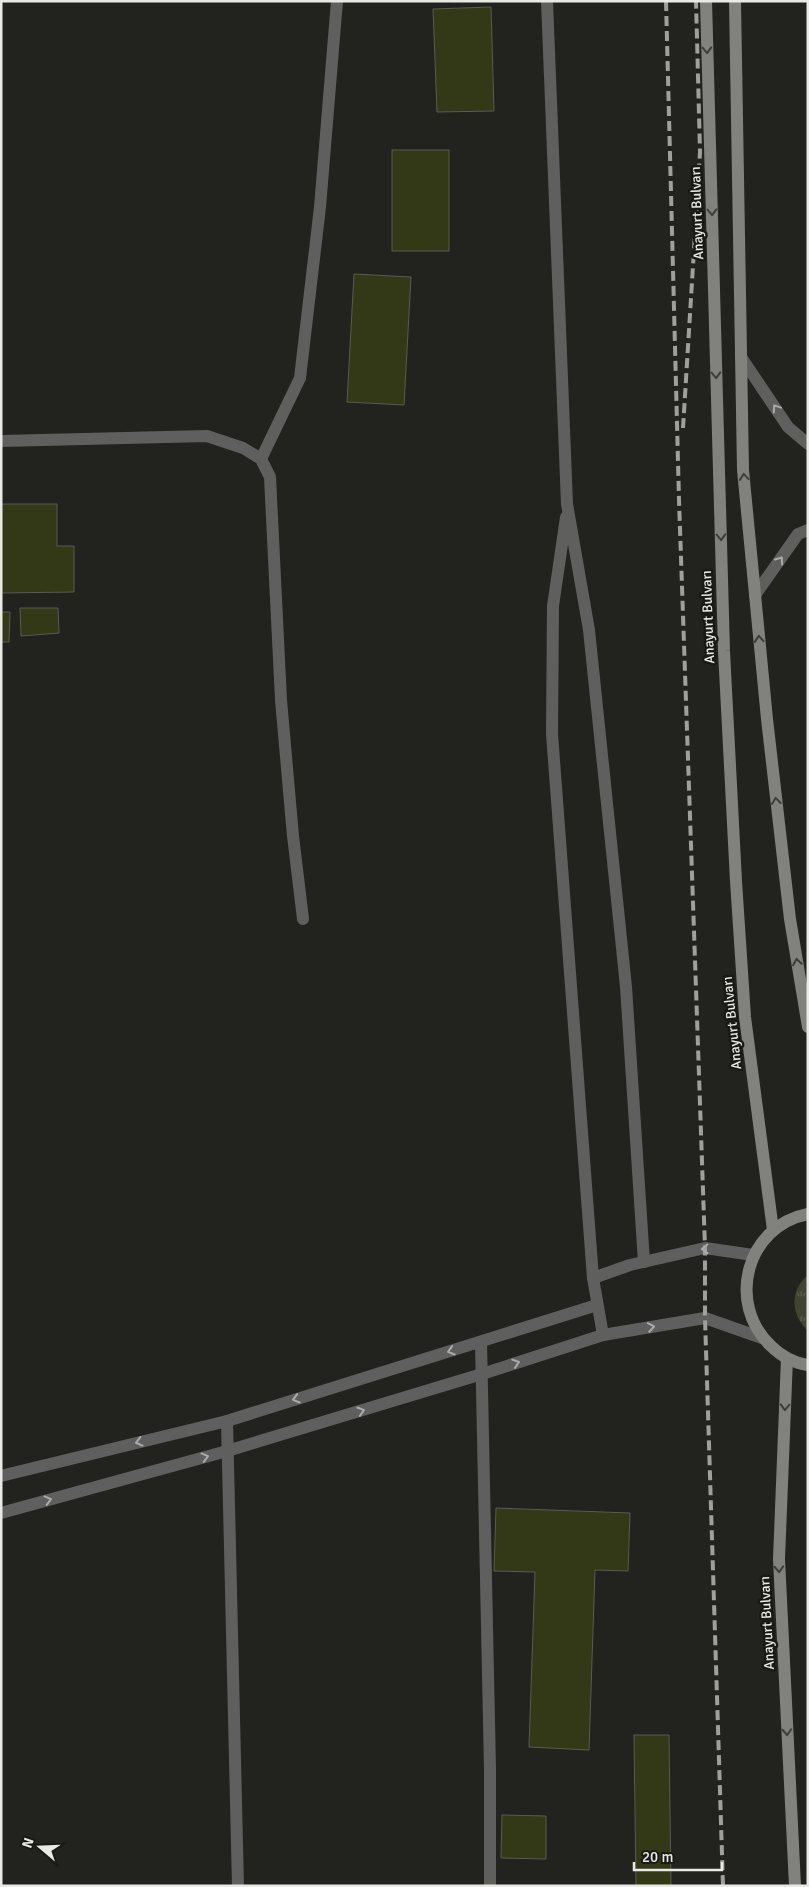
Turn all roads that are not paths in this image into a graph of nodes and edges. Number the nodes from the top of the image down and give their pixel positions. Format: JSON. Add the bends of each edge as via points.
{"nodes":[{"id":1,"x":337,"y":1,"type":"edge"},
{"id":2,"x":547,"y":1,"type":"edge"},
{"id":3,"x":706,"y":1,"type":"edge"},
{"id":4,"x":735,"y":1,"type":"edge"},
{"id":5,"x":742,"y":357,"type":"junction"},
{"id":6,"x":1,"y":441,"type":"edge"},
{"id":7,"x":808,"y":444,"type":"edge"},
{"id":8,"x":261,"y":459,"type":"junction"},
{"id":9,"x":568,"y":504,"type":"junction"},
{"id":10,"x":808,"y":530,"type":"edge"},
{"id":11,"x":755,"y":594,"type":"junction"},
{"id":12,"x":303,"y":919,"type":"dead end"},
{"id":13,"x":808,"y":1027,"type":"edge"},
{"id":14,"x":808,"y":1214,"type":"edge"},
{"id":15,"x":773,"y":1230,"type":"junction"},
{"id":16,"x":754,"y":1255,"type":"junction"},
{"id":17,"x":644,"y":1262,"type":"junction"},
{"id":18,"x":593,"y":1278,"type":"junction"},
{"id":19,"x":597,"y":1305,"type":"junction"},
{"id":20,"x":603,"y":1335,"type":"junction"},
{"id":21,"x":762,"y":1338,"type":"junction"},
{"id":22,"x":481,"y":1342,"type":"junction"},
{"id":23,"x":787,"y":1358,"type":"junction"},
{"id":24,"x":808,"y":1366,"type":"edge"},
{"id":25,"x":482,"y":1374,"type":"junction"},
{"id":26,"x":227,"y":1421,"type":"junction"},
{"id":27,"x":227,"y":1451,"type":"junction"},
{"id":28,"x":1,"y":1476,"type":"edge"},
{"id":29,"x":1,"y":1513,"type":"edge"},
{"id":30,"x":238,"y":1886,"type":"edge"},
{"id":31,"x":490,"y":1886,"type":"edge"},
{"id":32,"x":795,"y":1886,"type":"edge"}],
"edges":[{"from":1,"to":8,"type":"street","via":[[320,206],[300,378]]},
{"from":2,"to":9,"type":"street"},
{"from":3,"to":15,"type":"main road","name":"Anayurt Bulvarı","one_way":true,"via":[[724,651],[736,881],[745,1017]]},
{"from":4,"to":5,"type":"main road"},
{"from":7,"to":5,"type":"street","one_way":true,"via":[[788,427]]},
{"from":11,"to":5,"type":"main road","one_way":true,"via":[[744,470]]},
{"from":6,"to":8,"type":"street","via":[[208,436],[243,448]]},
{"from":8,"to":12,"type":"street","via":[[270,477],[281,700],[292,836]]},
{"from":9,"to":17,"type":"street","via":[[589,630],[620,918]]},
{"from":9,"to":18,"type":"street","via":[[553,606],[552,734]]},
{"from":11,"to":10,"type":"street","one_way":true,"via":[[798,534]]},
{"from":13,"to":11,"type":"main road","one_way":true,"via":[[790,919]]},
{"from":14,"to":15,"type":"main road"},
{"from":15,"to":16,"type":"main road"},
{"from":16,"to":17,"type":"street","one_way":true,"via":[[705,1248]]},
{"from":16,"to":21,"type":"main road","via":[[746,1286],[746,1302]]},
{"from":17,"to":18,"type":"street"},
{"from":18,"to":19,"type":"street"},
{"from":19,"to":20,"type":"street"},
{"from":19,"to":22,"type":"street"},
{"from":20,"to":21,"type":"street","one_way":true,"via":[[705,1318]]},
{"from":25,"to":20,"type":"street","one_way":true},
{"from":21,"to":23,"type":"main road"},
{"from":22,"to":25,"type":"street"},
{"from":22,"to":26,"type":"street","one_way":true},
{"from":23,"to":24,"type":"main road"},
{"from":23,"to":32,"type":"main road","name":"Anayurt Bulvarı","one_way":true,"via":[[779,1559]]},
{"from":27,"to":25,"type":"street","one_way":true},
{"from":25,"to":31,"type":"street"},
{"from":26,"to":27,"type":"street"},
{"from":26,"to":28,"type":"street","one_way":true},
{"from":29,"to":27,"type":"street","one_way":true},
{"from":27,"to":30,"type":"street"}]}
